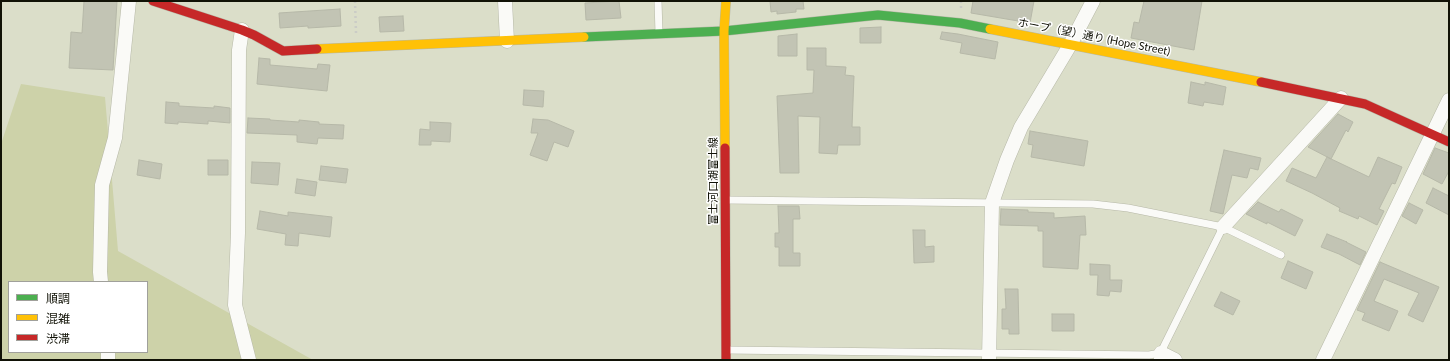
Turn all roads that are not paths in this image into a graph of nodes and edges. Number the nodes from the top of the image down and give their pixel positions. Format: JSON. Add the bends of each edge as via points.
{"nodes":[{"id":1,"x":129,"y":1,"type":"edge"},
{"id":2,"x":153,"y":1,"type":"edge"},
{"id":3,"x":506,"y":1,"type":"edge"},
{"id":4,"x":658,"y":1,"type":"edge"},
{"id":5,"x":726,"y":1,"type":"edge"},
{"id":6,"x":1093,"y":1,"type":"edge"},
{"id":7,"x":242,"y":30,"type":"junction"},
{"id":8,"x":724,"y":31,"type":"junction"},
{"id":9,"x":659,"y":35,"type":"junction"},
{"id":10,"x":507,"y":41,"type":"junction"},
{"id":11,"x":1070,"y":45,"type":"junction"},
{"id":12,"x":1341,"y":98,"type":"junction"},
{"id":13,"x":1449,"y":100,"type":"edge"},
{"id":14,"x":1432,"y":134,"type":"junction"},
{"id":15,"x":1449,"y":142,"type":"edge"},
{"id":16,"x":725,"y":200,"type":"junction"},
{"id":17,"x":992,"y":203,"type":"junction"},
{"id":18,"x":1223,"y":227,"type":"junction"},
{"id":19,"x":1281,"y":255,"type":"dead end"},
{"id":20,"x":101,"y":281,"type":"edge"},
{"id":21,"x":726,"y":350,"type":"junction"},
{"id":22,"x":1159,"y":356,"type":"edge"},
{"id":23,"x":989,"y":357,"type":"edge"},
{"id":24,"x":249,"y":360,"type":"edge"},
{"id":25,"x":726,"y":360,"type":"edge"},
{"id":26,"x":1176,"y":360,"type":"edge"},
{"id":27,"x":1323,"y":360,"type":"edge"}],
"edges":[{"from":1,"to":20,"type":"street","via":[[114,138],[102,185]]},
{"from":2,"to":7,"type":"street","name":"ホープ（望）通り (Hope Street)"},
{"from":3,"to":10,"type":"street"},
{"from":4,"to":9,"type":"lane"},
{"from":5,"to":8,"type":"street","name":"富士河口湖富士線"},
{"from":6,"to":11,"type":"street"},
{"from":7,"to":10,"type":"street","name":"ホープ（望）通り (Hope Street)","via":[[283,51]]},
{"from":7,"to":24,"type":"street","via":[[239,50],[235,304]]},
{"from":8,"to":9,"type":"street","name":"ホープ（望）通り (Hope Street)"},
{"from":8,"to":11,"type":"street","name":"ホープ（望）通り (Hope Street)","via":[[878,15],[960,23]]},
{"from":8,"to":16,"type":"street","name":"富士河口湖富士線"},
{"from":9,"to":10,"type":"street","name":"ホープ（望）通り (Hope Street)"},
{"from":11,"to":12,"type":"street","name":"ホープ（望）通り (Hope Street)"},
{"from":11,"to":17,"type":"street","via":[[1021,127],[1006,160]]},
{"from":12,"to":14,"type":"street","name":"ホープ（望）通り (Hope Street)","via":[[1365,104]]},
{"from":12,"to":18,"type":"street"},
{"from":13,"to":14,"type":"street"},
{"from":14,"to":15,"type":"street","name":"ホープ（望）通り (Hope Street)"},
{"from":14,"to":27,"type":"street"},
{"from":16,"to":17,"type":"lane"},
{"from":16,"to":21,"type":"street","name":"富士河口湖富士線"},
{"from":17,"to":18,"type":"lane","via":[[1093,204],[1128,208]]},
{"from":17,"to":23,"type":"street"},
{"from":18,"to":19,"type":"lane"},
{"from":18,"to":22,"type":"lane"},
{"from":21,"to":23,"type":"lane"},
{"from":21,"to":25,"type":"street","name":"富士河口湖富士線"},
{"from":22,"to":23,"type":"lane"},
{"from":22,"to":26,"type":"street"}]}
